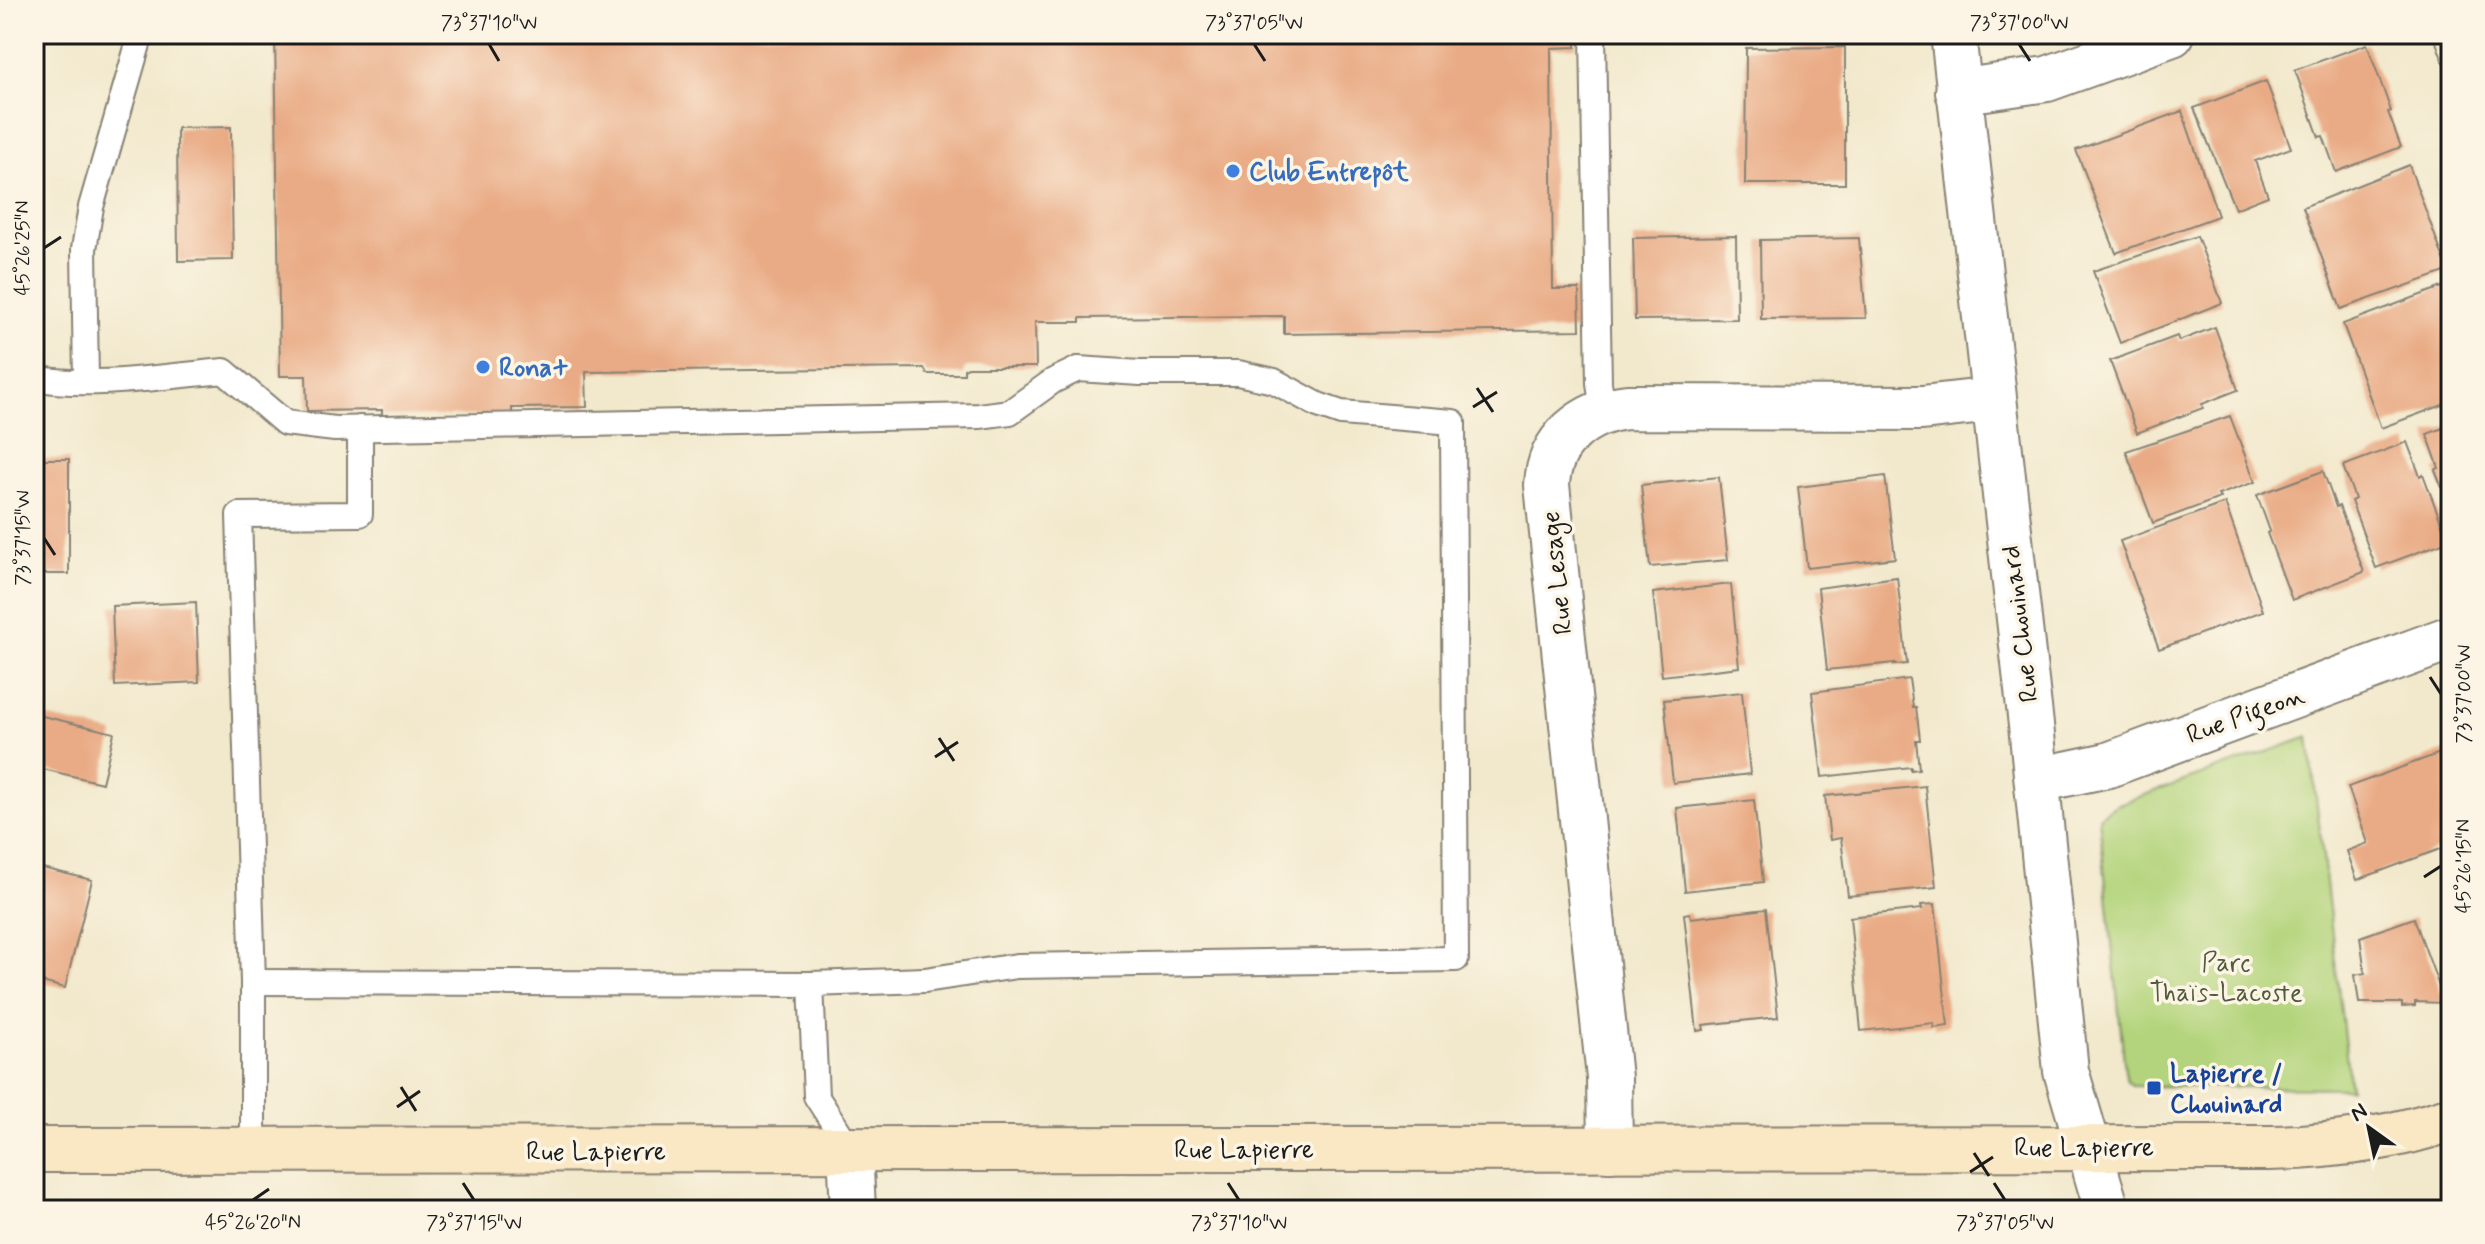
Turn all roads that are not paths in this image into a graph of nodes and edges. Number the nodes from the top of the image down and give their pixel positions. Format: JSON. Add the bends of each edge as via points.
{"nodes":[{"id":1,"x":141,"y":34,"type":"edge"},
{"id":2,"x":1593,"y":34,"type":"edge"},
{"id":3,"x":1953,"y":34,"type":"edge"},
{"id":4,"x":2172,"y":34,"type":"edge"},
{"id":5,"x":1958,"y":92,"type":"junction"},
{"id":6,"x":34,"y":378,"type":"edge"},
{"id":7,"x":86,"y":381,"type":"junction"},
{"id":8,"x":1993,"y":400,"type":"junction"},
{"id":9,"x":1603,"y":411,"type":"junction"},
{"id":10,"x":360,"y":428,"type":"junction"},
{"id":11,"x":2451,"y":638,"type":"edge"},
{"id":12,"x":2037,"y":780,"type":"junction"},
{"id":13,"x":253,"y":982,"type":"junction"},
{"id":14,"x":811,"y":984,"type":"junction"},
{"id":15,"x":2451,"y":1119,"type":"edge"},
{"id":16,"x":2087,"y":1146,"type":"junction"},
{"id":17,"x":850,"y":1149,"type":"junction"},
{"id":18,"x":1610,"y":1149,"type":"junction"},
{"id":19,"x":34,"y":1150,"type":"edge"},
{"id":20,"x":253,"y":1151,"type":"junction"},
{"id":21,"x":853,"y":1210,"type":"edge"},
{"id":22,"x":2107,"y":1210,"type":"edge"}],
"edges":[{"from":1,"to":7,"type":"lane","via":[[84,249]]},
{"from":2,"to":9,"type":"lane"},
{"from":3,"to":5,"type":"street","name":"Rue Chouinard"},
{"from":4,"to":5,"type":"street","via":[[2047,79]]},
{"from":5,"to":8,"type":"street","name":"Rue Chouinard"},
{"from":6,"to":7,"type":"lane"},
{"from":7,"to":10,"type":"lane","via":[[224,371],[285,423]]},
{"from":8,"to":9,"type":"street","name":"Rue Lesage","via":[[1922,408],[1650,406]]},
{"from":8,"to":12,"type":"street","name":"Rue Chouinard"},
{"from":9,"to":18,"type":"street","name":"Rue Lesage","via":[[1577,425],[1557,447],[1547,485],[1607,1063]]},
{"from":10,"to":13,"type":"lane","via":[[360,514],[239,515]]},
{"from":10,"to":14,"type":"lane","via":[[979,416],[1010,412],[1078,369],[1238,373],[1274,381],[1341,413],[1453,422],[1456,959],[1017,966],[925,980]]},
{"from":11,"to":12,"type":"street","name":"Rue Pigeon","via":[[2108,765]]},
{"from":12,"to":16,"type":"street","name":"Rue Chouinard","via":[[2066,1071]]},
{"from":13,"to":14,"type":"lane"},
{"from":13,"to":20,"type":"lane"},
{"from":14,"to":17,"type":"lane","via":[[816,1096]]},
{"from":15,"to":16,"type":"street","name":"Rue Lapierre","via":[[2342,1144]]},
{"from":16,"to":18,"type":"street","name":"Rue Lapierre"},
{"from":16,"to":22,"type":"street","name":"Rue Chouinard"},
{"from":17,"to":18,"type":"street","name":"Rue Lapierre"},
{"from":17,"to":20,"type":"street","name":"Rue Lapierre"},
{"from":17,"to":21,"type":"street"},
{"from":19,"to":20,"type":"street","name":"Rue Lapierre"}]}
